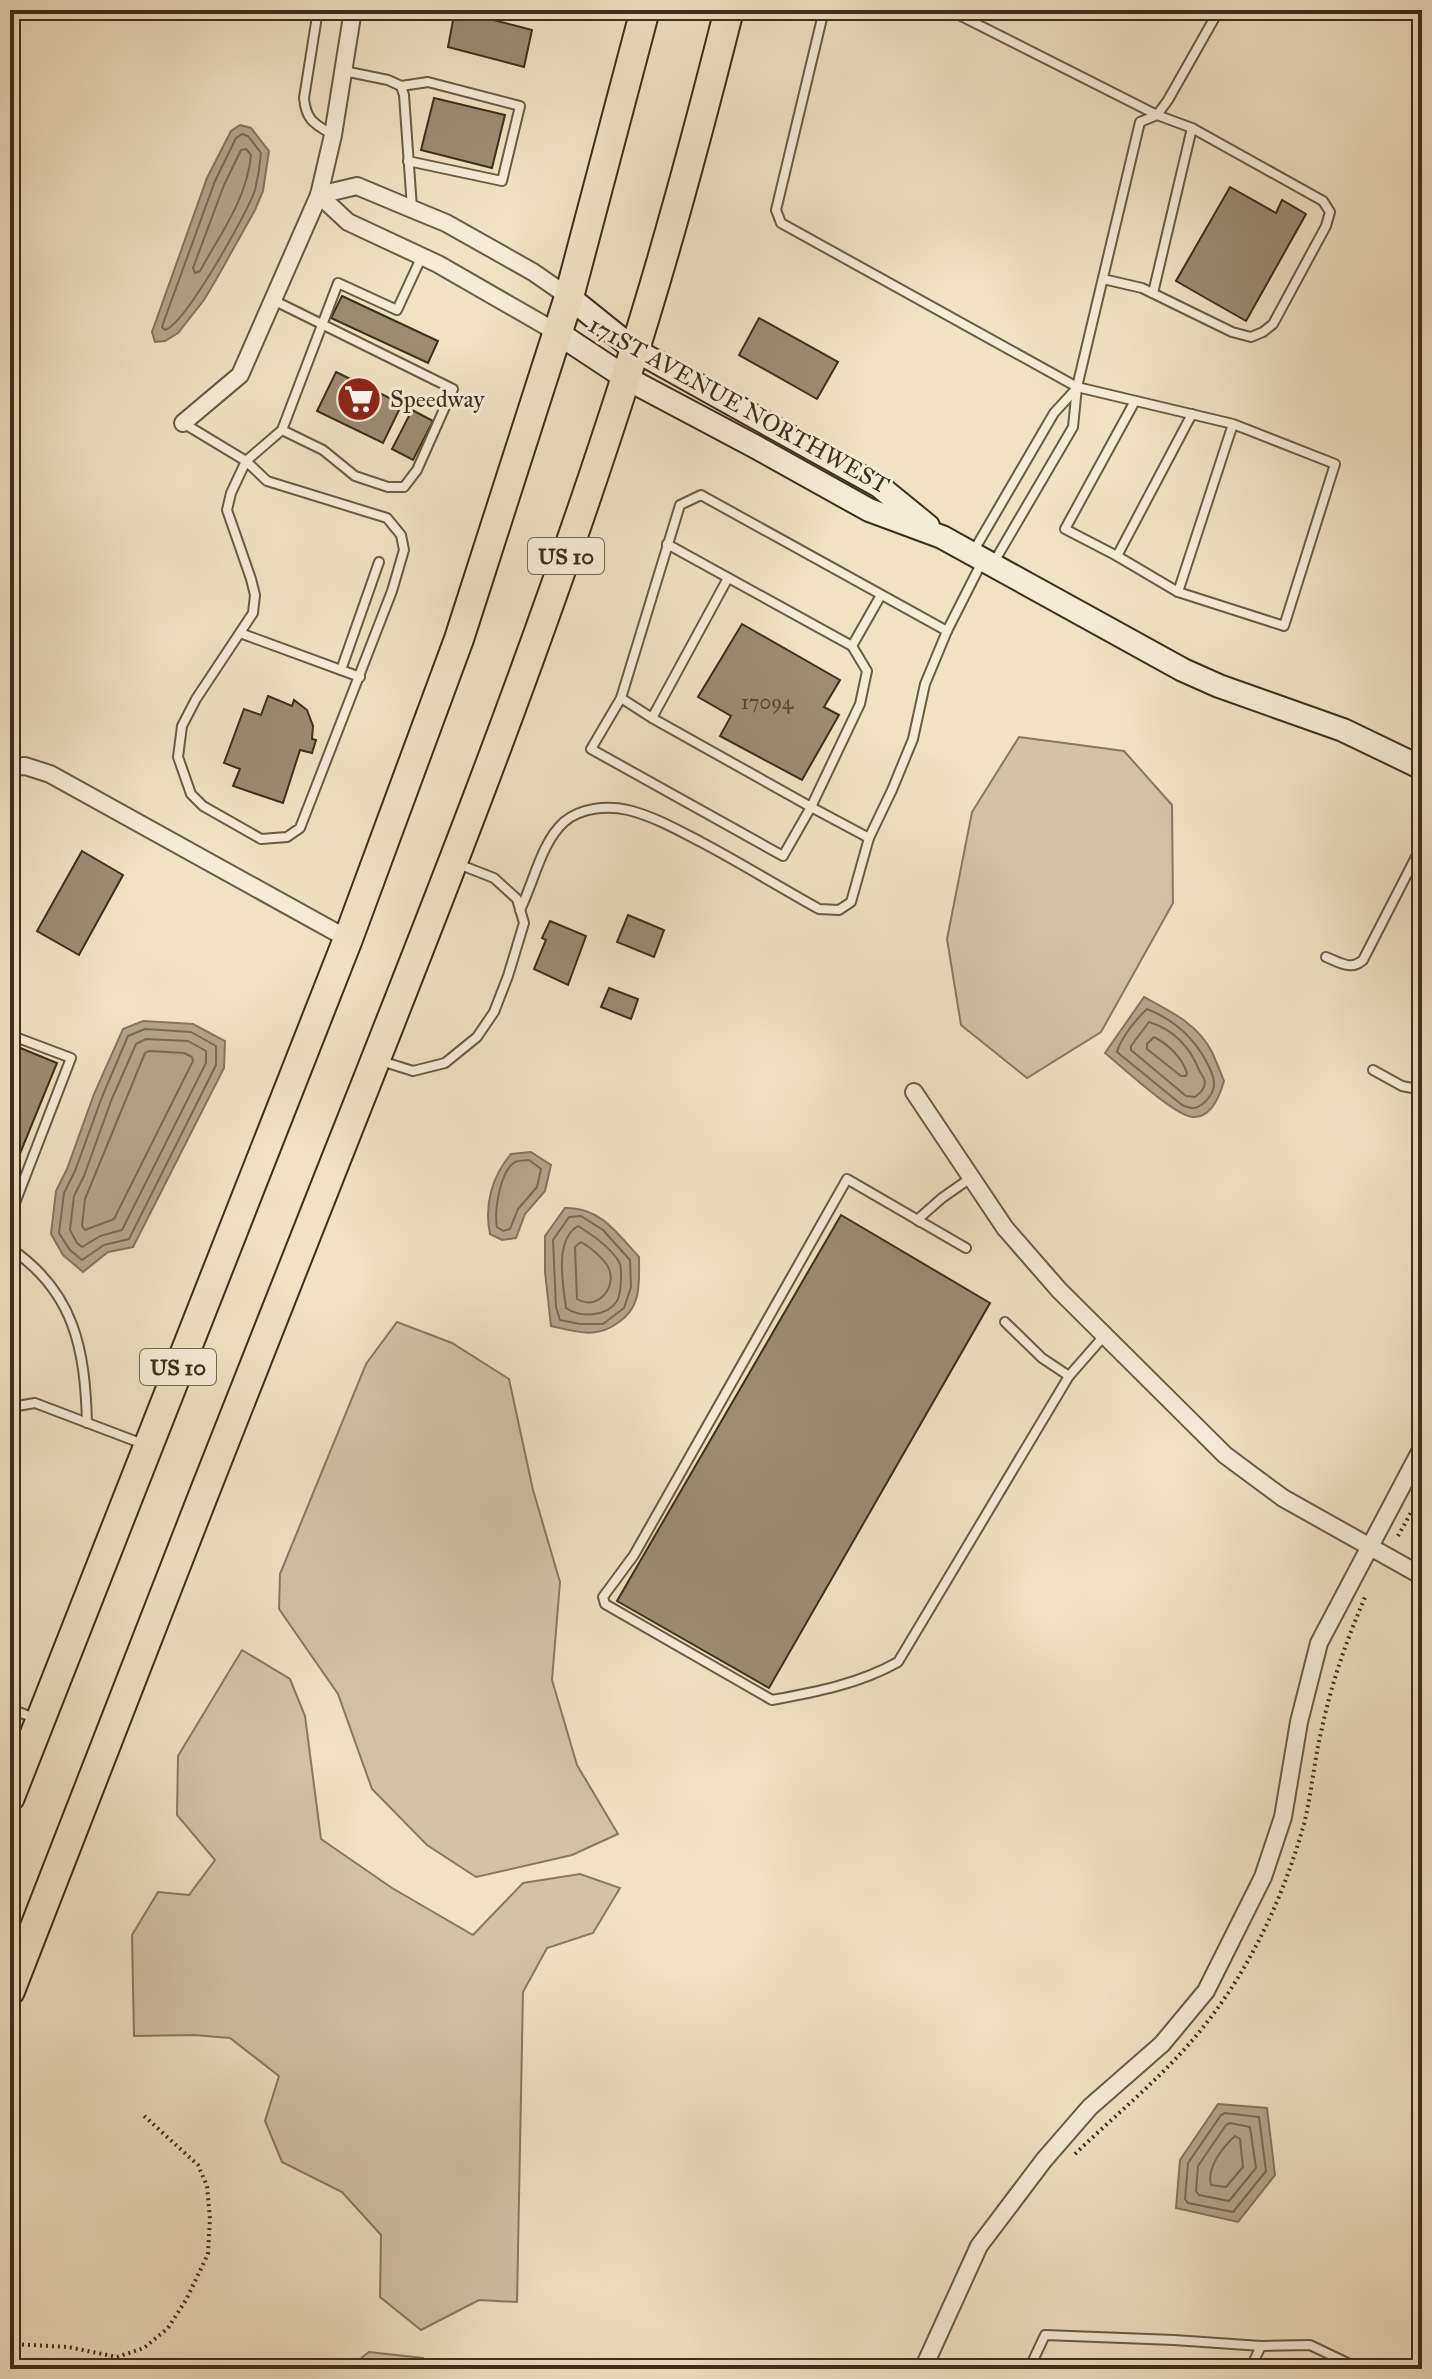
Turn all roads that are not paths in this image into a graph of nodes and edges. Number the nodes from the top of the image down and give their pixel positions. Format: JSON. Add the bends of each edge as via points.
{"nodes":[{"id":1,"x":318,"y":10,"type":"edge"},
{"id":2,"x":353,"y":10,"type":"edge"},
{"id":3,"x":645,"y":10,"type":"edge"},
{"id":4,"x":729,"y":10,"type":"edge"},
{"id":5,"x":824,"y":10,"type":"edge"},
{"id":6,"x":949,"y":10,"type":"edge"},
{"id":7,"x":1219,"y":10,"type":"edge"},
{"id":8,"x":344,"y":71,"type":"junction"},
{"id":9,"x":401,"y":86,"type":"junction"},
{"id":10,"x":1157,"y":115,"type":"junction"},
{"id":11,"x":1192,"y":128,"type":"junction"},
{"id":12,"x":333,"y":135,"type":"junction"},
{"id":13,"x":408,"y":161,"type":"junction"},
{"id":14,"x":319,"y":195,"type":"junction"},
{"id":15,"x":412,"y":209,"type":"junction"},
{"id":16,"x":422,"y":256,"type":"junction"},
{"id":17,"x":1103,"y":279,"type":"junction"},
{"id":18,"x":1153,"y":293,"type":"junction"},
{"id":19,"x":569,"y":297,"type":"junction"},
{"id":20,"x":273,"y":300,"type":"junction"},
{"id":21,"x":324,"y":325,"type":"junction"},
{"id":22,"x":558,"y":333,"type":"junction"},
{"id":23,"x":635,"y":350,"type":"junction"},
{"id":24,"x":626,"y":378,"type":"junction"},
{"id":25,"x":1077,"y":387,"type":"junction"},
{"id":26,"x":1135,"y":401,"type":"junction"},
{"id":27,"x":1192,"y":414,"type":"junction"},
{"id":28,"x":183,"y":423,"type":"joint"},
{"id":29,"x":1233,"y":424,"type":"junction"},
{"id":30,"x":282,"y":430,"type":"junction"},
{"id":31,"x":246,"y":461,"type":"junction"},
{"id":32,"x":942,"y":537,"type":"junction"},
{"id":33,"x":667,"y":544,"type":"junction"},
{"id":34,"x":1117,"y":556,"type":"junction"},
{"id":35,"x":983,"y":559,"type":"junction"},
{"id":36,"x":379,"y":562,"type":"dead end"},
{"id":37,"x":728,"y":578,"type":"junction"},
{"id":38,"x":1178,"y":592,"type":"junction"},
{"id":39,"x":881,"y":595,"type":"junction"},
{"id":40,"x":947,"y":631,"type":"junction"},
{"id":41,"x":240,"y":633,"type":"junction"},
{"id":42,"x":852,"y":646,"type":"junction"},
{"id":43,"x":341,"y":670,"type":"junction"},
{"id":44,"x":360,"y":677,"type":"junction"},
{"id":45,"x":621,"y":698,"type":"junction"},
{"id":46,"x":652,"y":718,"type":"junction"},
{"id":47,"x":11,"y":767,"type":"edge"},
{"id":48,"x":1422,"y":768,"type":"edge"},
{"id":49,"x":811,"y":807,"type":"junction"},
{"id":50,"x":869,"y":838,"type":"junction"},
{"id":51,"x":1422,"y":845,"type":"edge"},
{"id":52,"x":453,"y":863,"type":"junction"},
{"id":53,"x":520,"y":910,"type":"junction"},
{"id":54,"x":348,"y":939,"type":"junction"},
{"id":55,"x":1326,"y":957,"type":"dead end"},
{"id":56,"x":10,"y":1035,"type":"edge"},
{"id":57,"x":376,"y":1060,"type":"junction"},
{"id":58,"x":1373,"y":1070,"type":"dead end"},
{"id":59,"x":1422,"y":1090,"type":"edge"},
{"id":60,"x":914,"y":1092,"type":"dead end"},
{"id":61,"x":972,"y":1177,"type":"junction"},
{"id":62,"x":10,"y":1216,"type":"edge"},
{"id":63,"x":917,"y":1220,"type":"junction"},
{"id":64,"x":10,"y":1224,"type":"edge"},
{"id":65,"x":966,"y":1248,"type":"dead end"},
{"id":66,"x":11,"y":1249,"type":"edge"},
{"id":67,"x":1005,"y":1322,"type":"dead end"},
{"id":68,"x":1104,"y":1336,"type":"junction"},
{"id":69,"x":1069,"y":1376,"type":"junction"},
{"id":70,"x":10,"y":1410,"type":"edge"},
{"id":71,"x":87,"y":1423,"type":"junction"},
{"id":72,"x":147,"y":1446,"type":"junction"},
{"id":73,"x":1422,"y":1448,"type":"edge"},
{"id":74,"x":1371,"y":1546,"type":"junction"},
{"id":75,"x":1422,"y":1576,"type":"edge"},
{"id":76,"x":10,"y":1709,"type":"edge"},
{"id":77,"x":40,"y":1719,"type":"junction"},
{"id":78,"x":10,"y":1797,"type":"edge"},
{"id":79,"x":10,"y":1991,"type":"edge"},
{"id":80,"x":1261,"y":2346,"type":"junction"},
{"id":81,"x":923,"y":2369,"type":"edge"},
{"id":82,"x":1029,"y":2369,"type":"edge"},
{"id":83,"x":1250,"y":2369,"type":"edge"},
{"id":84,"x":1360,"y":2369,"type":"edge"}],
"edges":[{"from":1,"to":12,"type":"lane","via":[[305,111]]},
{"from":2,"to":8,"type":"street"},
{"from":3,"to":19,"type":"highway","number":"US 10"},
{"from":4,"to":23,"type":"highway","number":"US 10"},
{"from":5,"to":25,"type":"lane","via":[[776,210],[781,223]]},
{"from":6,"to":10,"type":"lane"},
{"from":7,"to":10,"type":"lane"},
{"from":8,"to":9,"type":"lane"},
{"from":8,"to":12,"type":"street"},
{"from":9,"to":13,"type":"lane"},
{"from":9,"to":13,"type":"lane","via":[[428,82],[520,106],[502,181]]},
{"from":10,"to":11,"type":"lane"},
{"from":10,"to":17,"type":"lane","via":[[1140,122]]},
{"from":11,"to":18,"type":"lane"},
{"from":11,"to":18,"type":"lane","via":[[1323,201],[1330,212],[1273,324],[1263,332],[1251,337],[1232,332]]},
{"from":12,"to":14,"type":"street"},
{"from":13,"to":15,"type":"lane"},
{"from":14,"to":15,"type":"street","via":[[357,186]]},
{"from":14,"to":16,"type":"street","via":[[348,222]]},
{"from":14,"to":20,"type":"street"},
{"from":15,"to":19,"type":"street","via":[[446,223]]},
{"from":16,"to":21,"type":"lane","via":[[397,310],[338,283]]},
{"from":16,"to":22,"type":"street"},
{"from":17,"to":18,"type":"lane"},
{"from":17,"to":25,"type":"lane"},
{"from":19,"to":22,"type":"highway","number":"US 10"},
{"from":19,"to":23,"type":"street","name":"171ST AVENUE NORTHWEST"},
{"from":20,"to":21,"type":"lane"},
{"from":20,"to":28,"type":"street","via":[[240,375]]},
{"from":21,"to":30,"type":"lane"},
{"from":21,"to":30,"type":"lane","via":[[453,389],[417,470],[404,487],[355,476],[323,450]]},
{"from":22,"to":24,"type":"street","name":"171ST AVENUE NORTHWEST"},
{"from":22,"to":54,"type":"highway","number":"US 10","via":[[459,639]]},
{"from":23,"to":24,"type":"highway","number":"US 10"},
{"from":23,"to":32,"type":"street","name":"171ST AVENUE NORTHWEST","via":[[879,486]]},
{"from":24,"to":32,"type":"street","name":"171ST AVENUE NORTHWEST","via":[[869,510]]},
{"from":24,"to":52,"type":"highway","number":"US 10"},
{"from":25,"to":26,"type":"lane"},
{"from":25,"to":35,"type":"lane","via":[[1054,413]]},
{"from":25,"to":35,"type":"lane","via":[[1073,427]]},
{"from":26,"to":27,"type":"lane"},
{"from":26,"to":34,"type":"lane","via":[[1065,529]]},
{"from":27,"to":29,"type":"lane"},
{"from":27,"to":34,"type":"lane"},
{"from":28,"to":31,"type":"lane"},
{"from":29,"to":38,"type":"lane"},
{"from":29,"to":38,"type":"lane","via":[[1335,464],[1284,626]]},
{"from":30,"to":31,"type":"lane"},
{"from":31,"to":41,"type":"lane","via":[[227,510],[255,595],[253,613]]},
{"from":31,"to":44,"type":"lane","via":[[267,481],[387,518],[401,535],[404,550]]},
{"from":32,"to":35,"type":"street","name":"171ST AVENUE NORTHWEST"},
{"from":33,"to":37,"type":"lane"},
{"from":33,"to":39,"type":"lane","via":[[680,505],[701,495]]},
{"from":33,"to":45,"type":"lane"},
{"from":34,"to":38,"type":"lane"},
{"from":35,"to":40,"type":"lane"},
{"from":35,"to":48,"type":"street","name":"171ST AVENUE NORTHWEST","via":[[1183,670],[1343,730]]},
{"from":36,"to":43,"type":"lane"},
{"from":37,"to":42,"type":"lane"},
{"from":37,"to":46,"type":"lane"},
{"from":39,"to":40,"type":"lane"},
{"from":39,"to":42,"type":"lane"},
{"from":40,"to":50,"type":"lane","via":[[925,684],[913,739]]},
{"from":41,"to":43,"type":"lane"},
{"from":41,"to":44,"type":"lane","via":[[182,726],[178,757],[191,794],[203,806],[261,839],[287,837],[300,828]]},
{"from":42,"to":49,"type":"lane","via":[[867,671],[860,704]]},
{"from":43,"to":44,"type":"lane"},
{"from":45,"to":46,"type":"lane"},
{"from":45,"to":49,"type":"lane","via":[[591,749],[783,856]]},
{"from":46,"to":49,"type":"lane"},
{"from":47,"to":54,"type":"street","via":[[50,774]]},
{"from":49,"to":50,"type":"lane"},
{"from":50,"to":53,"type":"lane","via":[[851,902],[839,910],[819,909],[673,827],[627,809],[597,808],[572,816],[552,835]]},
{"from":51,"to":55,"type":"lane","via":[[1363,960],[1348,966]]},
{"from":52,"to":53,"type":"lane","via":[[494,878],[517,899]]},
{"from":52,"to":57,"type":"highway","number":"US 10"},
{"from":53,"to":57,"type":"lane","via":[[524,923],[508,976],[477,1037],[445,1063],[413,1071]]},
{"from":54,"to":72,"type":"highway","number":"US 10"},
{"from":56,"to":62,"type":"lane","via":[[71,1058]]},
{"from":57,"to":79,"type":"highway","number":"US 10"},
{"from":58,"to":59,"type":"lane"},
{"from":60,"to":61,"type":"street"},
{"from":61,"to":63,"type":"lane"},
{"from":61,"to":68,"type":"street","via":[[1005,1228]]},
{"from":63,"to":65,"type":"lane"},
{"from":63,"to":69,"type":"lane","via":[[847,1179],[634,1555],[603,1597],[605,1604],[772,1700],[880,1672],[898,1662]]},
{"from":64,"to":66,"type":"lane"},
{"from":66,"to":71,"type":"lane","via":[[40,1272],[63,1302],[80,1345]]},
{"from":67,"to":69,"type":"lane"},
{"from":68,"to":69,"type":"lane"},
{"from":68,"to":74,"type":"street","via":[[1225,1455],[1283,1498]]},
{"from":70,"to":71,"type":"lane","via":[[35,1403]]},
{"from":71,"to":72,"type":"lane"},
{"from":72,"to":77,"type":"highway","number":"US 10"},
{"from":73,"to":74,"type":"street"},
{"from":74,"to":75,"type":"street"},
{"from":74,"to":81,"type":"street","via":[[1319,1643],[1283,1817],[1263,1877],[1206,1991],[1162,2044],[1090,2107],[988,2233]]},
{"from":76,"to":77,"type":"lane"},
{"from":77,"to":78,"type":"highway","number":"US 10"},
{"from":80,"to":82,"type":"lane","via":[[1045,2335]]},
{"from":80,"to":83,"type":"lane"},
{"from":80,"to":84,"type":"lane","via":[[1310,2345]]}]}
